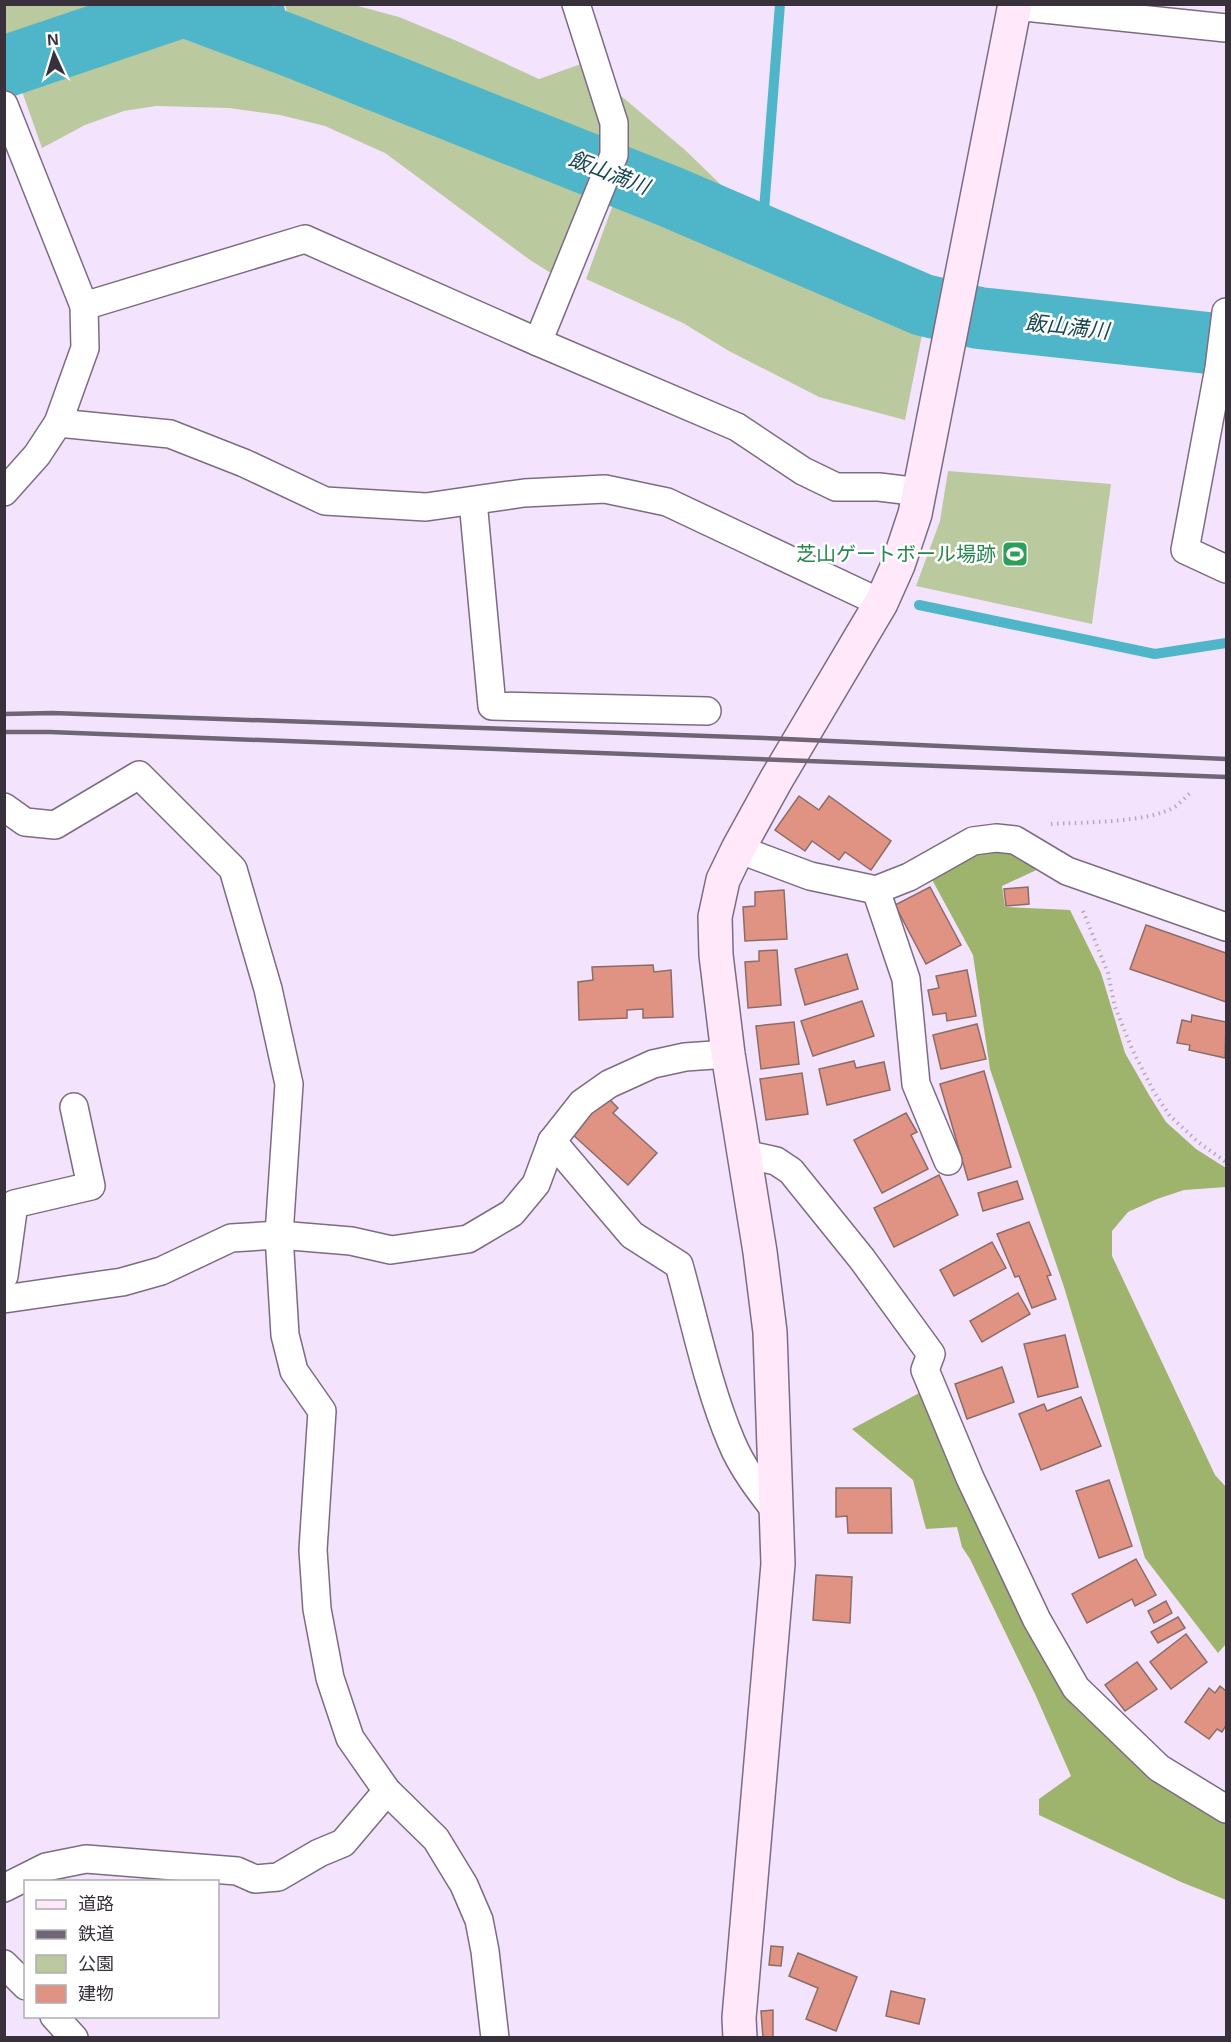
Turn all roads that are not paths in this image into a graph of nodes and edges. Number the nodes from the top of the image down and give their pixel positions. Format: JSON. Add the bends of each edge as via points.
{"nodes":[{"id":1,"x":576,"y":4,"type":"edge"},
{"id":2,"x":1015,"y":5,"type":"edge"},
{"id":3,"x":1227,"y":28,"type":"edge"},
{"id":4,"x":4,"y":105,"type":"edge"},
{"id":5,"x":84,"y":306,"type":"junction"},
{"id":6,"x":1226,"y":315,"type":"edge"},
{"id":7,"x":538,"y":342,"type":"junction"},
{"id":8,"x":57,"y":423,"type":"junction"},
{"id":9,"x":4,"y":492,"type":"edge"},
{"id":10,"x":920,"y":492,"type":"junction"},
{"id":11,"x":473,"y":501,"type":"junction"},
{"id":12,"x":1227,"y":569,"type":"edge"},
{"id":13,"x":881,"y":603,"type":"junction"},
{"id":14,"x":707,"y":711,"type":"dead end"},
{"id":15,"x":4,"y":807,"type":"edge"},
{"id":16,"x":738,"y":849,"type":"junction"},
{"id":17,"x":876,"y":890,"type":"junction"},
{"id":18,"x":1227,"y":927,"type":"edge"},
{"id":19,"x":728,"y":1054,"type":"junction"},
{"id":20,"x":74,"y":1107,"type":"dead end"},
{"id":21,"x":552,"y":1141,"type":"junction"},
{"id":22,"x":744,"y":1154,"type":"junction"},
{"id":23,"x":948,"y":1161,"type":"dead end"},
{"id":24,"x":279,"y":1235,"type":"junction"},
{"id":25,"x":4,"y":1276,"type":"edge"},
{"id":26,"x":4,"y":1299,"type":"edge"},
{"id":27,"x":778,"y":1514,"type":"junction"},
{"id":28,"x":387,"y":1791,"type":"junction"},
{"id":29,"x":1227,"y":1809,"type":"edge"},
{"id":30,"x":4,"y":1888,"type":"edge"},
{"id":31,"x":4,"y":1964,"type":"edge"},
{"id":32,"x":24,"y":1984,"type":"edge"},
{"id":33,"x":56,"y":2018,"type":"edge"},
{"id":34,"x":74,"y":2037,"type":"edge"},
{"id":35,"x":495,"y":2037,"type":"edge"},
{"id":36,"x":740,"y":2037,"type":"edge"}],
"edges":[{"from":1,"to":7,"type":"street","via":[[614,123],[614,155]]},
{"from":2,"to":3,"type":"street"},
{"from":2,"to":10,"type":"street"},
{"from":4,"to":5,"type":"street"},
{"from":5,"to":7,"type":"street","via":[[305,239]]},
{"from":5,"to":8,"type":"street","via":[[86,348]]},
{"from":6,"to":12,"type":"street","via":[[1185,550]]},
{"from":7,"to":10,"type":"street","via":[[737,427],[803,471],[836,487]]},
{"from":8,"to":9,"type":"street","via":[[37,455]]},
{"from":8,"to":11,"type":"street","via":[[170,434],[325,501],[426,507]]},
{"from":10,"to":13,"type":"street","via":[[898,565]]},
{"from":11,"to":13,"type":"street","via":[[524,493],[605,489],[667,502]]},
{"from":11,"to":14,"type":"street","via":[[492,706]]},
{"from":13,"to":16,"type":"street"},
{"from":15,"to":24,"type":"street","via":[[26,822],[55,825],[139,775],[233,868],[290,1084]]},
{"from":16,"to":17,"type":"street","via":[[810,876]]},
{"from":16,"to":19,"type":"street","via":[[723,880],[715,917]]},
{"from":17,"to":18,"type":"street","via":[[909,878],[973,841],[1015,840],[1067,871]]},
{"from":17,"to":23,"type":"street","via":[[906,979],[916,1084]]},
{"from":19,"to":21,"type":"street","via":[[652,1064],[609,1084],[582,1103]]},
{"from":19,"to":22,"type":"street"},
{"from":20,"to":25,"type":"street","via":[[91,1186],[14,1204]]},
{"from":21,"to":24,"type":"street","via":[[536,1184],[512,1213],[468,1239],[391,1250],[351,1241]]},
{"from":21,"to":27,"type":"street","via":[[632,1235],[679,1265],[731,1441],[753,1482]]},
{"from":22,"to":27,"type":"street","via":[[770,1332]]},
{"from":22,"to":29,"type":"street","via":[[776,1161],[791,1171],[931,1354],[925,1370],[970,1478],[1037,1620],[1076,1688],[1159,1768]]},
{"from":24,"to":26,"type":"street","via":[[231,1238],[161,1270],[122,1282]]},
{"from":24,"to":28,"type":"street","via":[[285,1335],[294,1371],[322,1411],[313,1550],[317,1609],[330,1678],[350,1738]]},
{"from":27,"to":36,"type":"street","via":[[778,1564]]},
{"from":28,"to":30,"type":"street","via":[[344,1843],[279,1877],[255,1879],[237,1870],[86,1859],[46,1867]]},
{"from":28,"to":35,"type":"street","via":[[436,1839],[468,1894],[479,1920],[485,1951]]},
{"from":31,"to":32,"type":"street"},
{"from":33,"to":34,"type":"street"}]}
